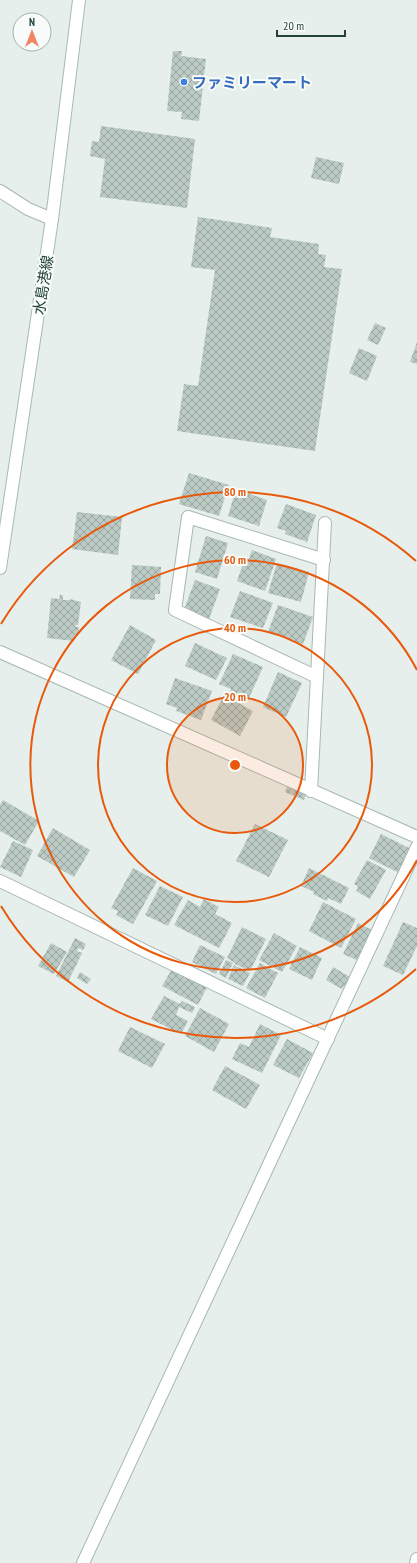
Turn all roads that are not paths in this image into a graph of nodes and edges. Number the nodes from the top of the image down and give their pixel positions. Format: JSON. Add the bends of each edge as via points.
{"nodes":[{"id":1,"x":78,"y":0,"type":"edge"},
{"id":2,"x":0,"y":191,"type":"edge"},
{"id":3,"x":52,"y":218,"type":"junction"},
{"id":4,"x":325,"y":523,"type":"dead end"},
{"id":5,"x":324,"y":560,"type":"junction"},
{"id":6,"x":0,"y":568,"type":"edge"},
{"id":7,"x":0,"y":652,"type":"edge"},
{"id":8,"x":317,"y":677,"type":"junction"},
{"id":9,"x":311,"y":791,"type":"junction"},
{"id":10,"x":417,"y":837,"type":"edge"},
{"id":11,"x":417,"y":847,"type":"edge"},
{"id":12,"x":0,"y":881,"type":"edge"},
{"id":13,"x":328,"y":1039,"type":"junction"},
{"id":14,"x":417,"y":1559,"type":"edge"},
{"id":15,"x":83,"y":1563,"type":"edge"},
{"id":16,"x":416,"y":1563,"type":"edge"}],
"edges":[{"from":1,"to":3,"type":"street","name":"水島港線"},
{"from":2,"to":3,"type":"street","via":[[28,209]]},
{"from":3,"to":6,"type":"street","name":"水島港線"},
{"from":4,"to":5,"type":"street"},
{"from":5,"to":8,"type":"street"},
{"from":5,"to":8,"type":"street","via":[[188,517],[175,610]]},
{"from":7,"to":9,"type":"street"},
{"from":8,"to":9,"type":"street"},
{"from":9,"to":10,"type":"street"},
{"from":11,"to":13,"type":"street"},
{"from":12,"to":13,"type":"street"},
{"from":13,"to":15,"type":"street"},
{"from":14,"to":16,"type":"street"}]}
